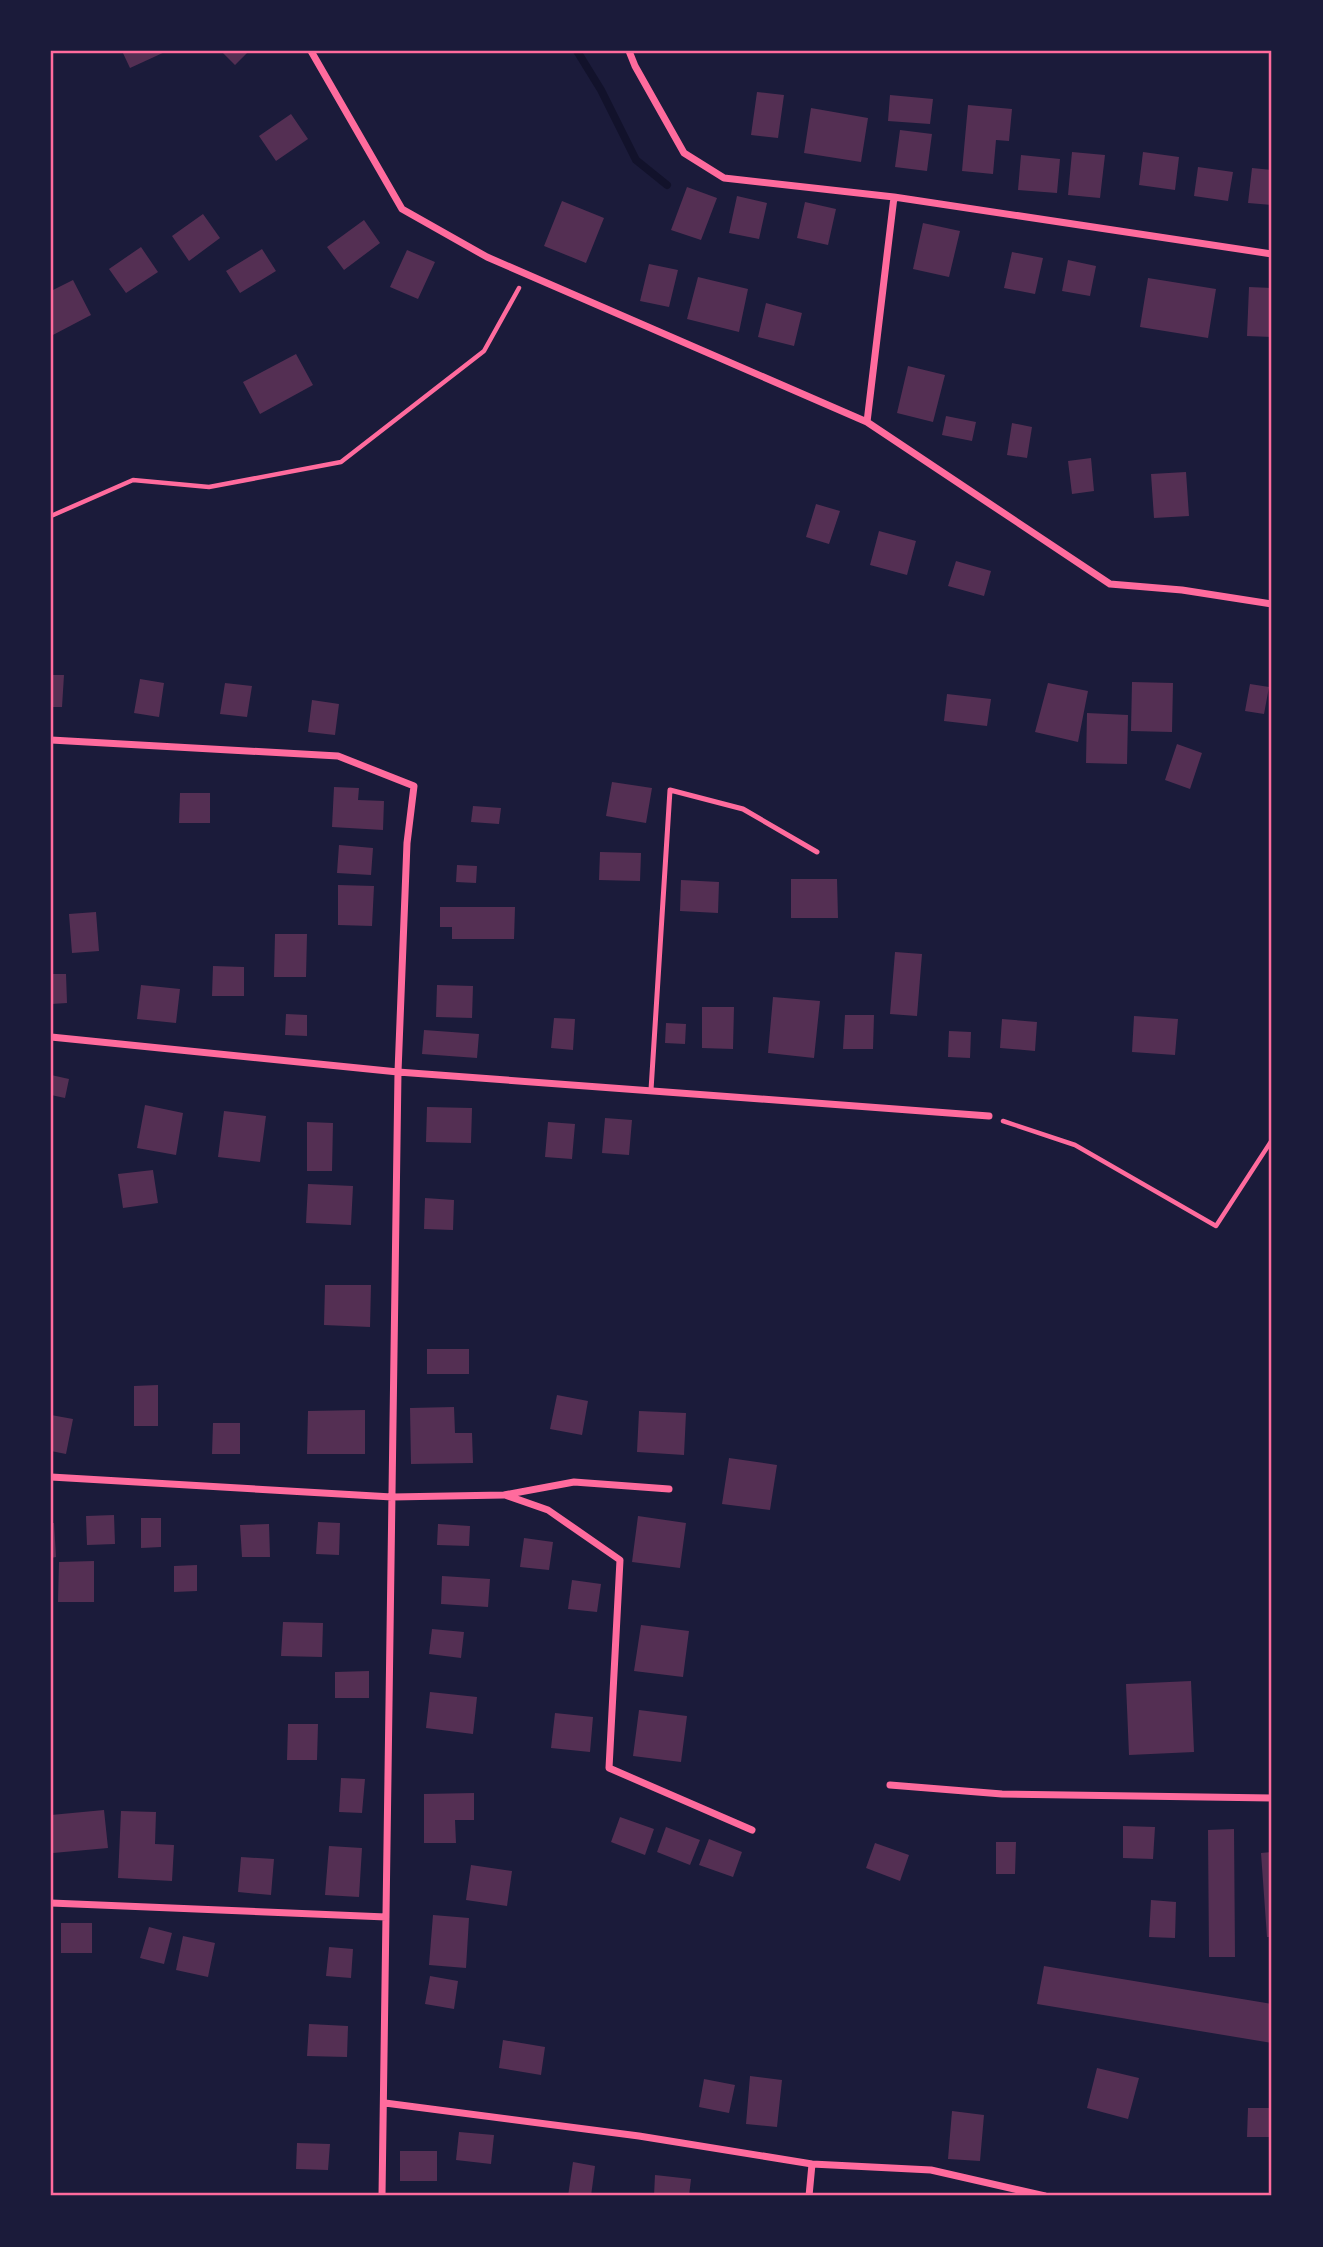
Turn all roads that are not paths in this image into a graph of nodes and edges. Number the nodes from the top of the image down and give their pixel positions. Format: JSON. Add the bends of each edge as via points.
{"nodes":[{"id":1,"x":311,"y":51,"type":"edge"},
{"id":2,"x":629,"y":51,"type":"edge"},
{"id":3,"x":894,"y":197,"type":"junction"},
{"id":4,"x":1272,"y":254,"type":"edge"},
{"id":5,"x":867,"y":422,"type":"junction"},
{"id":6,"x":1272,"y":604,"type":"edge"},
{"id":7,"x":51,"y":740,"type":"edge"},
{"id":8,"x":817,"y":852,"type":"dead end"},
{"id":9,"x":51,"y":1037,"type":"edge"},
{"id":10,"x":398,"y":1072,"type":"junction"},
{"id":11,"x":651,"y":1090,"type":"junction"},
{"id":12,"x":989,"y":1116,"type":"road end"},
{"id":13,"x":51,"y":1477,"type":"edge"},
{"id":14,"x":669,"y":1489,"type":"dead end"},
{"id":15,"x":504,"y":1495,"type":"junction"},
{"id":16,"x":392,"y":1497,"type":"junction"},
{"id":17,"x":890,"y":1785,"type":"dead end"},
{"id":18,"x":1272,"y":1798,"type":"edge"},
{"id":19,"x":752,"y":1830,"type":"dead end"},
{"id":20,"x":51,"y":1903,"type":"edge"},
{"id":21,"x":386,"y":1917,"type":"junction"},
{"id":22,"x":384,"y":2103,"type":"junction"},
{"id":23,"x":812,"y":2164,"type":"junction"},
{"id":24,"x":382,"y":2196,"type":"edge"},
{"id":25,"x":809,"y":2196,"type":"edge"},
{"id":26,"x":1045,"y":2196,"type":"edge"}],
"edges":[{"from":1,"to":5,"type":"street","via":[[402,209],[526,275]]},
{"from":2,"to":3,"type":"street","via":[[684,153],[724,178]]},
{"from":3,"to":4,"type":"street"},
{"from":3,"to":5,"type":"street"},
{"from":5,"to":6,"type":"street","via":[[1110,584]]},
{"from":7,"to":10,"type":"street","via":[[338,756],[414,786],[407,843]]},
{"from":8,"to":11,"type":"lane","via":[[743,808],[670,790]]},
{"from":9,"to":10,"type":"street"},
{"from":10,"to":11,"type":"street"},
{"from":10,"to":16,"type":"street"},
{"from":11,"to":12,"type":"street"},
{"from":13,"to":16,"type":"street"},
{"from":14,"to":15,"type":"street","via":[[574,1482]]},
{"from":15,"to":16,"type":"street"},
{"from":15,"to":19,"type":"street","via":[[548,1510],[620,1560],[609,1768]]},
{"from":16,"to":21,"type":"street"},
{"from":17,"to":18,"type":"street","via":[[1002,1794]]},
{"from":20,"to":21,"type":"street"},
{"from":21,"to":22,"type":"street"},
{"from":22,"to":23,"type":"street"},
{"from":22,"to":24,"type":"street"},
{"from":23,"to":25,"type":"street"},
{"from":23,"to":26,"type":"street","via":[[931,2170]]}]}
